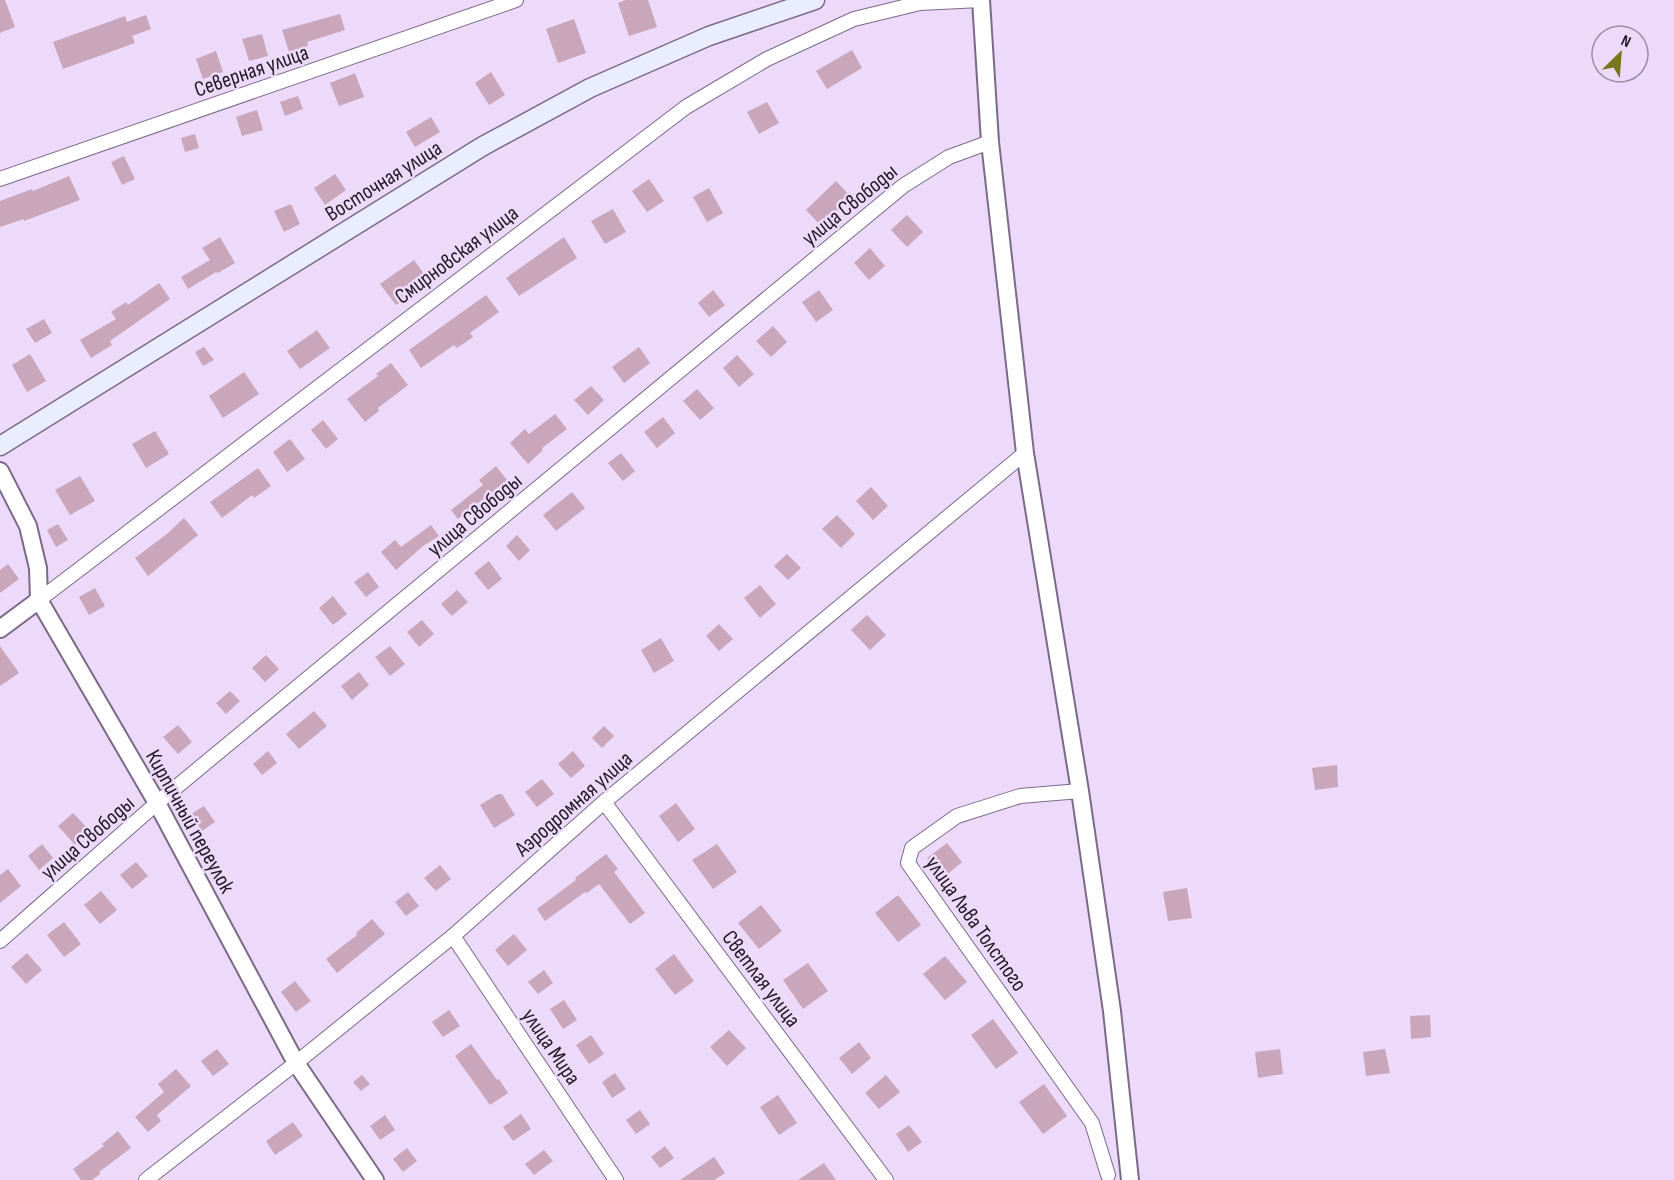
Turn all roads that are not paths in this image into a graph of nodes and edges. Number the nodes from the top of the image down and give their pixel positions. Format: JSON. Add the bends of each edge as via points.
{"nodes":[{"id":1,"x":516,"y":0,"type":"edge"},
{"id":2,"x":815,"y":0,"type":"edge"},
{"id":3,"x":981,"y":0,"type":"edge"},
{"id":4,"x":990,"y":142,"type":"junction"},
{"id":5,"x":0,"y":179,"type":"edge"},
{"id":6,"x":0,"y":446,"type":"edge"},
{"id":7,"x":1024,"y":453,"type":"junction"},
{"id":8,"x":0,"y":471,"type":"edge"},
{"id":9,"x":39,"y":600,"type":"junction"},
{"id":10,"x":0,"y":629,"type":"edge"},
{"id":11,"x":1080,"y":791,"type":"junction"},
{"id":12,"x":604,"y":802,"type":"junction"},
{"id":13,"x":157,"y":803,"type":"junction"},
{"id":14,"x":453,"y":936,"type":"junction"},
{"id":15,"x":0,"y":941,"type":"edge"},
{"id":16,"x":296,"y":1063,"type":"junction"},
{"id":17,"x":1130,"y":1174,"type":"edge"},
{"id":18,"x":1105,"y":1177,"type":"edge"},
{"id":19,"x":146,"y":1180,"type":"edge"},
{"id":20,"x":375,"y":1180,"type":"edge"},
{"id":21,"x":616,"y":1180,"type":"edge"},
{"id":22,"x":886,"y":1180,"type":"edge"}],
"edges":[{"from":1,"to":5,"type":"street","name":"Северная улица"},
{"from":2,"to":6,"type":"main road","name":"Восточная улица","via":[[710,36],[590,88],[483,146]]},
{"from":3,"to":4,"type":"street"},
{"from":3,"to":9,"type":"street","name":"Смирновская улица","via":[[920,3],[854,19],[767,59],[686,107]]},
{"from":4,"to":7,"type":"street"},
{"from":4,"to":13,"type":"street","name":"улица Свободы","via":[[949,157],[903,186]]},
{"from":7,"to":11,"type":"street"},
{"from":7,"to":12,"type":"street","name":"Аэродромная улица"},
{"from":8,"to":9,"type":"street","name":"Кирпичный переулок","via":[[28,526],[38,568]]},
{"from":9,"to":10,"type":"street","name":"Смирновская улица"},
{"from":9,"to":13,"type":"street","name":"Кирпичный переулок"},
{"from":11,"to":17,"type":"street","via":[[1112,1011]]},
{"from":11,"to":18,"type":"street","name":"улица Льва Толстого","via":[[1020,796],[957,816],[912,848],[908,863],[1092,1123]]},
{"from":12,"to":14,"type":"street","name":"Аэродромная улица"},
{"from":12,"to":22,"type":"street","name":"Светлая улица"},
{"from":13,"to":15,"type":"street","name":"улица Свободы"},
{"from":13,"to":16,"type":"street","name":"Кирпичный переулок"},
{"from":14,"to":16,"type":"street","name":"Аэродромная улица"},
{"from":14,"to":21,"type":"street","name":"улица Мира"},
{"from":16,"to":19,"type":"street","name":"Аэродромная улица"},
{"from":16,"to":20,"type":"street","name":"Кирпичный переулок"},
{"from":17,"to":18,"type":"street"}]}
